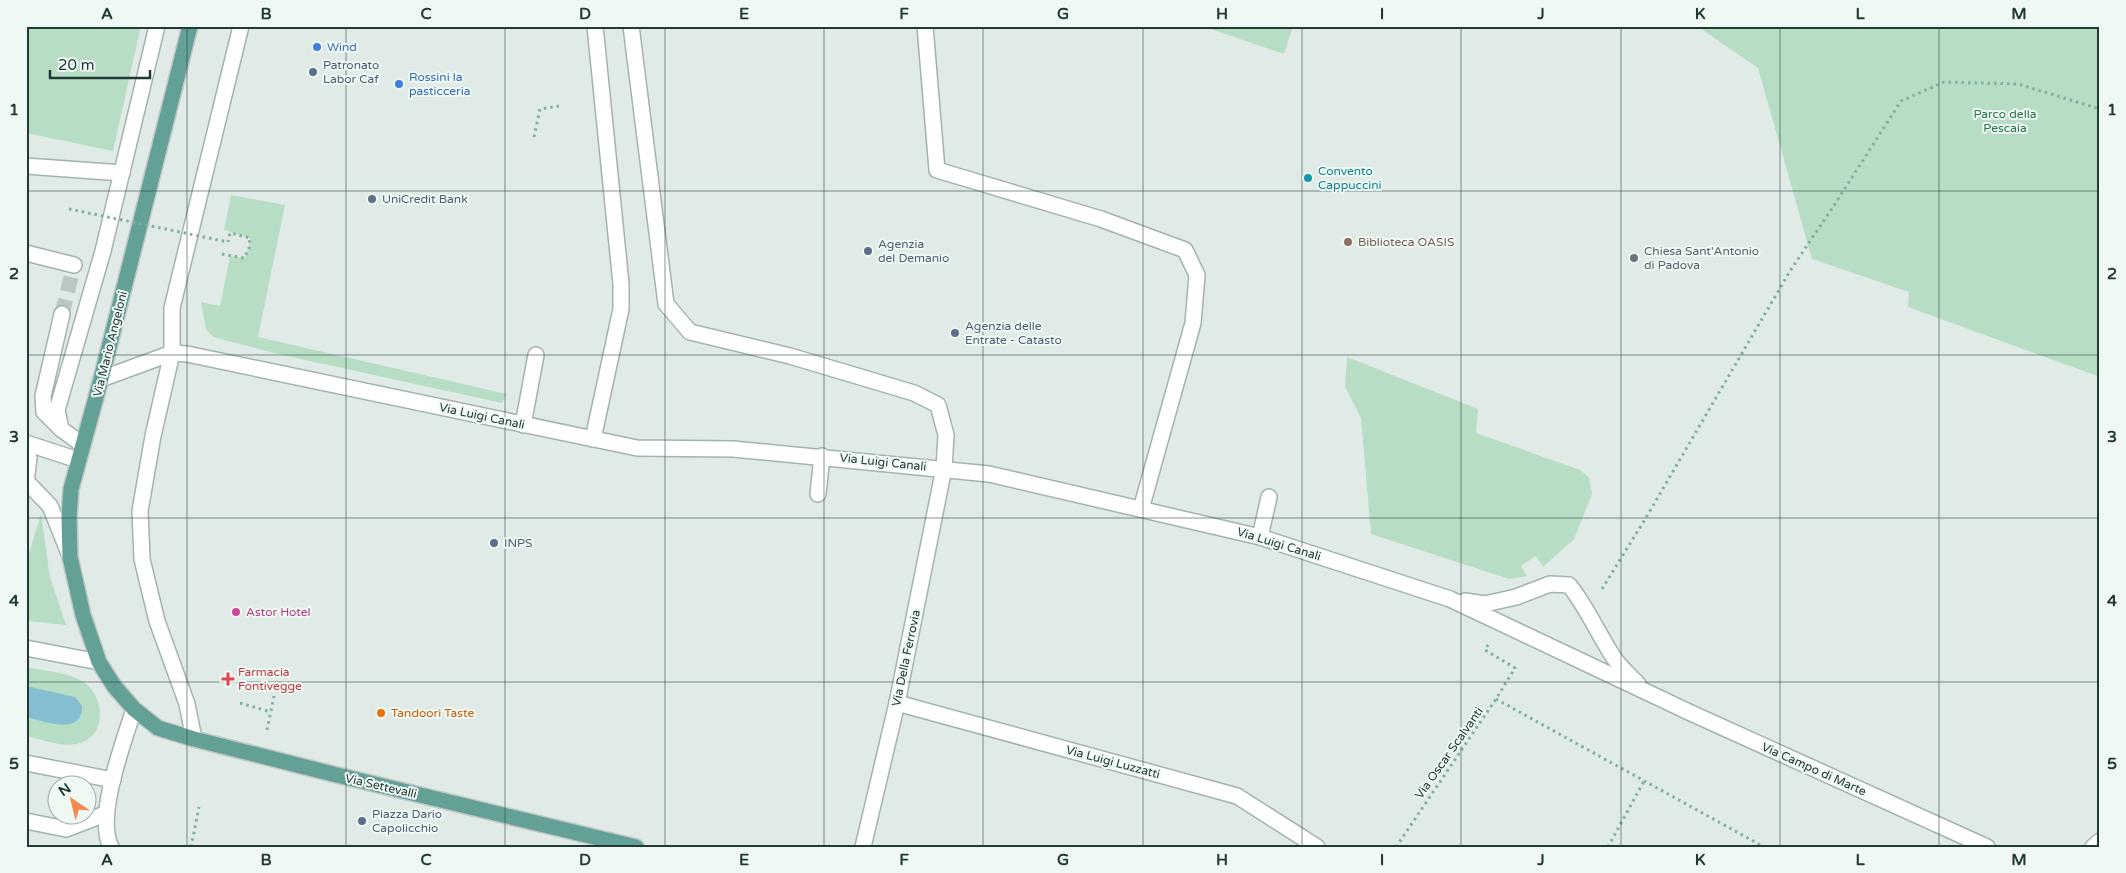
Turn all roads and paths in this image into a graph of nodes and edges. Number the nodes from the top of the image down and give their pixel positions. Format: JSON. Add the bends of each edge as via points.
{"nodes":[{"id":1,"x":157,"y":26,"type":"edge"},
{"id":2,"x":190,"y":26,"type":"edge"},
{"id":3,"x":241,"y":26,"type":"edge"},
{"id":4,"x":595,"y":26,"type":"edge"},
{"id":5,"x":631,"y":26,"type":"edge"},
{"id":6,"x":925,"y":26,"type":"edge"},
{"id":7,"x":559,"y":106,"type":"dead end"},
{"id":8,"x":2100,"y":109,"type":"edge"},
{"id":9,"x":534,"y":137,"type":"dead end"},
{"id":10,"x":26,"y":166,"type":"edge"},
{"id":11,"x":122,"y":173,"type":"junction"},
{"id":12,"x":69,"y":209,"type":"dead end"},
{"id":13,"x":26,"y":253,"type":"edge"},
{"id":14,"x":222,"y":254,"type":"dead end"},
{"id":15,"x":74,"y":264,"type":"dead end"},
{"id":16,"x":62,"y":314,"type":"tunnel mouth"},
{"id":17,"x":172,"y":353,"type":"junction"},
{"id":18,"x":536,"y":355,"type":"dead end"},
{"id":19,"x":101,"y":380,"type":"junction"},
{"id":20,"x":523,"y":425,"type":"junction"},
{"id":21,"x":61,"y":429,"type":"junction"},
{"id":22,"x":593,"y":439,"type":"junction"},
{"id":23,"x":26,"y":443,"type":"edge"},
{"id":24,"x":83,"y":445,"type":"junction"},
{"id":25,"x":26,"y":452,"type":"edge"},
{"id":26,"x":822,"y":456,"type":"junction"},
{"id":27,"x":78,"y":460,"type":"junction"},
{"id":28,"x":944,"y":468,"type":"junction"},
{"id":29,"x":26,"y":482,"type":"edge"},
{"id":30,"x":818,"y":494,"type":"dead end"},
{"id":31,"x":1269,"y":497,"type":"dead end"},
{"id":32,"x":1141,"y":508,"type":"junction"},
{"id":33,"x":1260,"y":537,"type":"junction"},
{"id":34,"x":70,"y":557,"type":"junction"},
{"id":35,"x":1611,"y":574,"type":"dead end"},
{"id":36,"x":1450,"y":599,"type":"junction"},
{"id":37,"x":26,"y":648,"type":"edge"},
{"id":38,"x":100,"y":662,"type":"junction"},
{"id":39,"x":1515,"y":668,"type":"dead end"},
{"id":40,"x":1642,"y":689,"type":"junction"},
{"id":41,"x":274,"y":696,"type":"dead end"},
{"id":42,"x":1496,"y":699,"type":"junction"},
{"id":43,"x":240,"y":703,"type":"dead end"},
{"id":44,"x":897,"y":703,"type":"junction"},
{"id":45,"x":134,"y":709,"type":"junction"},
{"id":46,"x":271,"y":712,"type":"junction"},
{"id":47,"x":267,"y":730,"type":"dead end"},
{"id":48,"x":194,"y":740,"type":"junction"},
{"id":49,"x":26,"y":763,"type":"edge"},
{"id":50,"x":113,"y":780,"type":"junction"},
{"id":51,"x":1644,"y":781,"type":"junction"},
{"id":52,"x":199,"y":806,"type":"dead end"},
{"id":53,"x":105,"y":814,"type":"junction"},
{"id":54,"x":26,"y":821,"type":"edge"},
{"id":55,"x":2100,"y":840,"type":"edge"},
{"id":56,"x":111,"y":847,"type":"edge"},
{"id":57,"x":191,"y":847,"type":"edge"},
{"id":58,"x":636,"y":847,"type":"edge"},
{"id":59,"x":863,"y":847,"type":"edge"},
{"id":60,"x":1318,"y":847,"type":"edge"},
{"id":61,"x":1396,"y":847,"type":"edge"},
{"id":62,"x":1608,"y":847,"type":"edge"},
{"id":63,"x":1764,"y":847,"type":"edge"},
{"id":64,"x":1987,"y":847,"type":"edge"},
{"id":65,"x":2093,"y":847,"type":"edge"}],
"edges":[{"from":1,"to":11,"type":"street"},
{"from":2,"to":19,"type":"main road","name":"Via Mario Angeloni"},
{"from":3,"to":17,"type":"street","via":[[172,308]]},
{"from":4,"to":22,"type":"street","via":[[621,309]]},
{"from":5,"to":28,"type":"street","name":"Via Della Ferrovia","via":[[666,304],[690,332],[807,361],[914,393],[938,405],[946,434]]},
{"from":6,"to":32,"type":"street","via":[[937,170],[1102,219],[1185,250],[1197,275],[1193,323]]},
{"from":7,"to":9,"type":"path","via":[[540,109]]},
{"from":8,"to":35,"type":"path","via":[[2018,84],[1944,82],[1901,101],[1790,270]]},
{"from":10,"to":11,"type":"street"},
{"from":11,"to":21,"type":"street","via":[[103,252],[57,410]]},
{"from":12,"to":14,"type":"path","bridge":true,"via":[[228,242],[230,233],[250,238],[244,258]]},
{"from":13,"to":15,"type":"street"},
{"from":16,"to":21,"type":"street","via":[[42,396],[44,412]]},
{"from":17,"to":19,"type":"street","name":"Via Luigi Canali"},
{"from":17,"to":20,"type":"street","name":"Via Luigi Canali"},
{"from":17,"to":48,"type":"street","via":[[140,511],[142,559],[158,621],[187,704]]},
{"from":18,"to":20,"type":"street"},
{"from":19,"to":24,"type":"main road","name":"Via Mario Angeloni"},
{"from":20,"to":22,"type":"street","name":"Via Luigi Canali"},
{"from":21,"to":24,"type":"street"},
{"from":22,"to":26,"type":"street","name":"Via Luigi Canali","via":[[637,448],[733,449]]},
{"from":23,"to":27,"type":"street"},
{"from":24,"to":27,"type":"main road","name":"Via Mario Angeloni"},
{"from":25,"to":29,"type":"street","via":[[29,458]]},
{"from":26,"to":28,"type":"street","name":"Via Luigi Canali"},
{"from":26,"to":30,"type":"street"},
{"from":27,"to":34,"type":"main road","name":"Via Mario Angeloni","via":[[71,489]]},
{"from":28,"to":32,"type":"street","name":"Via Luigi Canali","via":[[989,474]]},
{"from":28,"to":44,"type":"street","name":"Via Della Ferrovia"},
{"from":29,"to":34,"type":"street","via":[[50,506]]},
{"from":31,"to":33,"type":"street"},
{"from":32,"to":33,"type":"street","name":"Via Luigi Canali"},
{"from":33,"to":36,"type":"street","name":"Via Luigi Canali"},
{"from":34,"to":38,"type":"main road","name":"Via Mario Angeloni","via":[[83,615]]},
{"from":36,"to":40,"type":"street","name":"Via Luigi Canali"},
{"from":36,"to":40,"type":"street","via":[[1485,604],[1550,584],[1569,584],[1615,660]]},
{"from":37,"to":38,"type":"street"},
{"from":38,"to":45,"type":"main road","name":"Via Mario Angeloni","via":[[114,686]]},
{"from":39,"to":42,"type":"path","name":"Via Oscar Scalvanti"},
{"from":40,"to":64,"type":"street","name":"Via Campo di Marte"},
{"from":41,"to":46,"type":"path"},
{"from":42,"to":51,"type":"path"},
{"from":42,"to":61,"type":"path","name":"Via Oscar Scalvanti"},
{"from":43,"to":46,"type":"path"},
{"from":44,"to":59,"type":"street","name":"Via Della Ferrovia"},
{"from":44,"to":60,"type":"street","name":"Via Luigi Luzzatti","via":[[1237,796]]},
{"from":45,"to":48,"type":"main road","name":"Via Settevalli","via":[[158,728]]},
{"from":45,"to":50,"type":"street"},
{"from":46,"to":47,"type":"path"},
{"from":48,"to":58,"type":"main road","name":"Via Settevalli"},
{"from":49,"to":50,"type":"street"},
{"from":50,"to":53,"type":"street"},
{"from":51,"to":62,"type":"path"},
{"from":51,"to":63,"type":"path"},
{"from":52,"to":57,"type":"path"},
{"from":53,"to":54,"type":"street","via":[[66,829]]},
{"from":53,"to":56,"type":"street"},
{"from":55,"to":65,"type":"street"}]}
